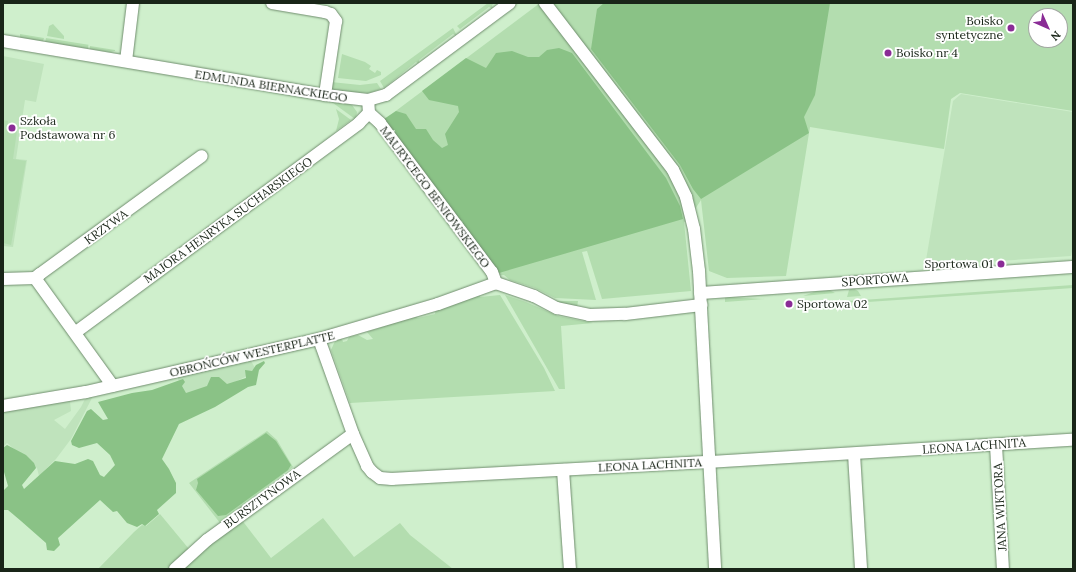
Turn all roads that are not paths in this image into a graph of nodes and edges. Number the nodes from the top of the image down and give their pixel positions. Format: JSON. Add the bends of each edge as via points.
{"nodes":[{"id":1,"x":133,"y":3,"type":"edge"},
{"id":2,"x":272,"y":3,"type":"edge"},
{"id":3,"x":510,"y":3,"type":"edge"},
{"id":4,"x":545,"y":3,"type":"edge"},
{"id":5,"x":3,"y":41,"type":"edge"},
{"id":6,"x":126,"y":61,"type":"junction"},
{"id":7,"x":325,"y":95,"type":"junction"},
{"id":8,"x":368,"y":100,"type":"junction"},
{"id":9,"x":369,"y":113,"type":"junction"},
{"id":10,"x":202,"y":156,"type":"dead end"},
{"id":11,"x":1073,"y":266,"type":"edge"},
{"id":12,"x":35,"y":278,"type":"junction"},
{"id":13,"x":3,"y":279,"type":"edge"},
{"id":14,"x":496,"y":283,"type":"junction"},
{"id":15,"x":700,"y":293,"type":"junction"},
{"id":16,"x":701,"y":306,"type":"junction"},
{"id":17,"x":76,"y":332,"type":"junction"},
{"id":18,"x":320,"y":340,"type":"junction"},
{"id":19,"x":114,"y":386,"type":"junction"},
{"id":20,"x":3,"y":406,"type":"edge"},
{"id":21,"x":353,"y":434,"type":"junction"},
{"id":22,"x":1073,"y":440,"type":"edge"},
{"id":23,"x":996,"y":445,"type":"junction"},
{"id":24,"x":854,"y":454,"type":"junction"},
{"id":25,"x":709,"y":462,"type":"junction"},
{"id":26,"x":563,"y":470,"type":"junction"},
{"id":27,"x":176,"y":569,"type":"edge"},
{"id":28,"x":570,"y":569,"type":"edge"},
{"id":29,"x":715,"y":569,"type":"edge"},
{"id":30,"x":860,"y":569,"type":"edge"},
{"id":31,"x":1003,"y":569,"type":"edge"}],
"edges":[{"from":1,"to":6,"type":"street"},
{"from":2,"to":7,"type":"street","via":[[332,14],[336,21]]},
{"from":3,"to":8,"type":"street","name":"EDMUNDA BIERNACKIEGO","via":[[386,95]]},
{"from":4,"to":15,"type":"street","via":[[673,170],[686,197],[694,229]]},
{"from":5,"to":6,"type":"street","name":"EDMUNDA BIERNACKIEGO"},
{"from":6,"to":7,"type":"street","name":"EDMUNDA BIERNACKIEGO"},
{"from":7,"to":8,"type":"street","name":"EDMUNDA BIERNACKIEGO"},
{"from":8,"to":9,"type":"street"},
{"from":9,"to":14,"type":"street","name":"MAURYCEGO BENIOWSKIEGO","via":[[380,123],[492,272]]},
{"from":9,"to":17,"type":"street","name":"MAJORA HENRYKA SUCHARSKIEGO","via":[[359,124]]},
{"from":10,"to":12,"type":"street","name":"KRZYWA"},
{"from":11,"to":15,"type":"street","name":"SPORTOWA"},
{"from":12,"to":13,"type":"street"},
{"from":12,"to":17,"type":"street"},
{"from":14,"to":16,"type":"street","via":[[534,296],[557,308],[589,315]]},
{"from":14,"to":18,"type":"street","name":"OBROŃCÓW WESTERPLATTE","via":[[438,304]]},
{"from":15,"to":16,"type":"street"},
{"from":16,"to":25,"type":"street"},
{"from":17,"to":19,"type":"street"},
{"from":18,"to":19,"type":"street","name":"OBROŃCÓW WESTERPLATTE"},
{"from":18,"to":21,"type":"street","name":"LEONA LACHNITA"},
{"from":19,"to":20,"type":"street","name":"OBROŃCÓW WESTERPLATTE"},
{"from":21,"to":26,"type":"street","name":"LEONA LACHNITA","via":[[367,466],[380,478]]},
{"from":21,"to":27,"type":"street","name":"BURSZTYNOWA","via":[[207,540]]},
{"from":22,"to":23,"type":"street","name":"LEONA LACHNITA"},
{"from":23,"to":24,"type":"street","name":"LEONA LACHNITA"},
{"from":23,"to":31,"type":"street","name":"JANA WIKTORA"},
{"from":24,"to":25,"type":"street","name":"LEONA LACHNITA"},
{"from":24,"to":30,"type":"street"},
{"from":25,"to":26,"type":"street","name":"LEONA LACHNITA"},
{"from":25,"to":29,"type":"street"},
{"from":26,"to":28,"type":"street"}]}
